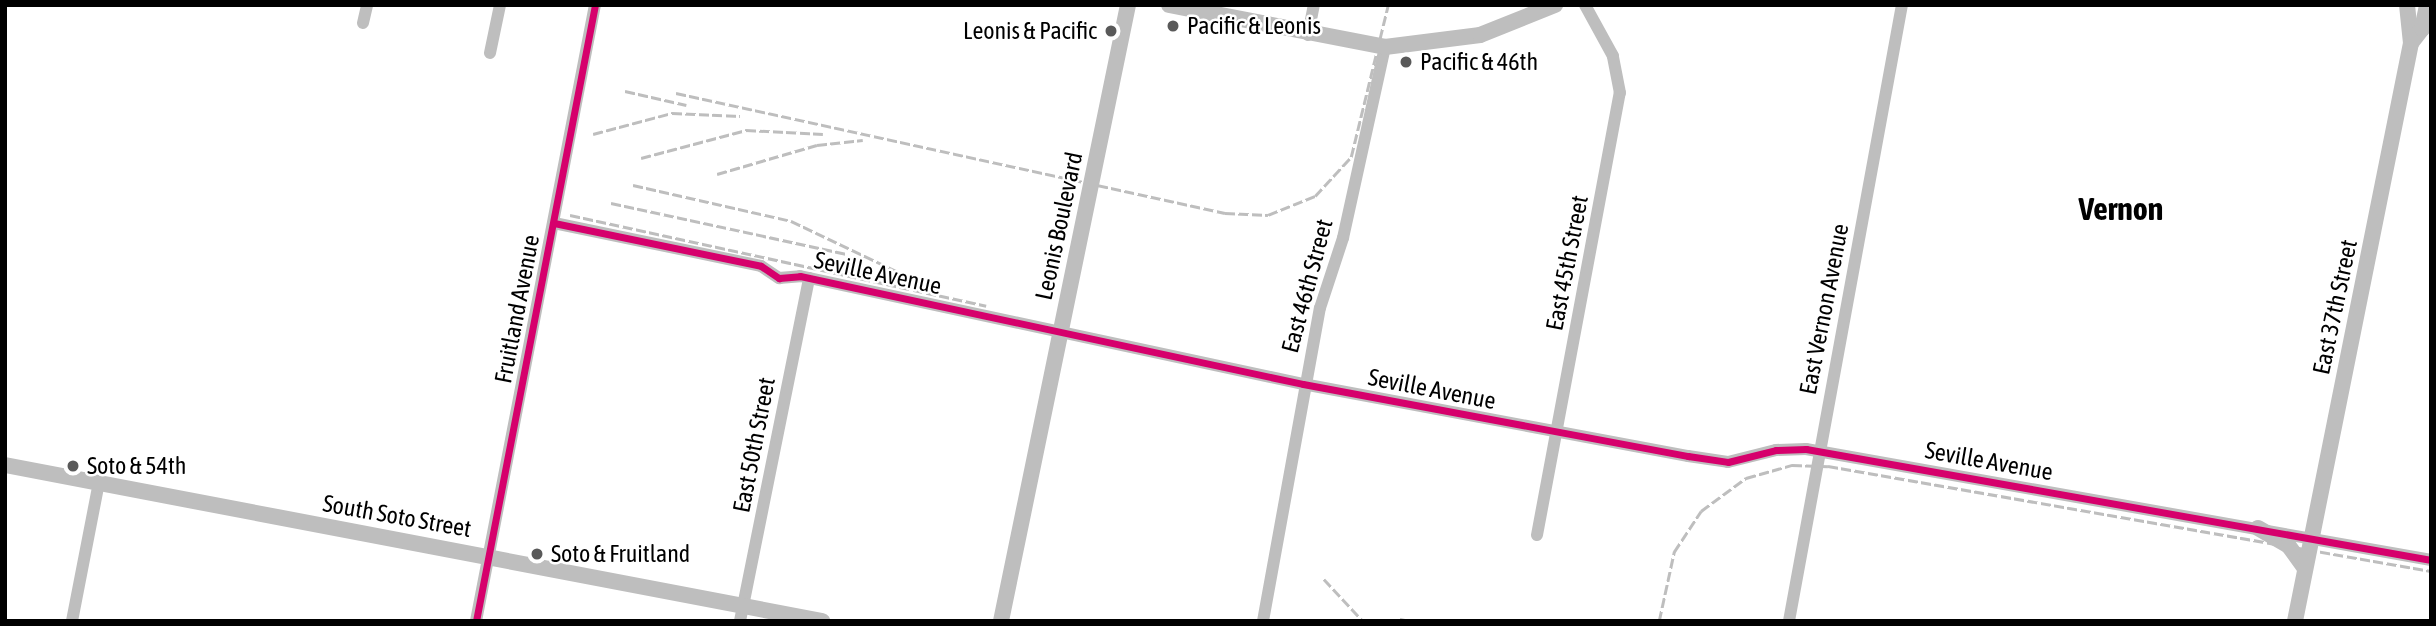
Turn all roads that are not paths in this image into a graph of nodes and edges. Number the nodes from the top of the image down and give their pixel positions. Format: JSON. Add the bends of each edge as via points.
{"nodes":[{"id":1,"x":367,"y":5,"type":"edge"},
{"id":2,"x":500,"y":5,"type":"edge"},
{"id":3,"x":595,"y":5,"type":"edge"},
{"id":4,"x":1128,"y":5,"type":"edge"},
{"id":5,"x":1169,"y":5,"type":"edge"},
{"id":6,"x":1314,"y":5,"type":"edge"},
{"id":7,"x":1555,"y":5,"type":"edge"},
{"id":8,"x":1584,"y":5,"type":"edge"},
{"id":9,"x":1902,"y":5,"type":"edge"},
{"id":10,"x":2407,"y":5,"type":"edge"},
{"id":11,"x":2427,"y":5,"type":"edge"},
{"id":12,"x":363,"y":23,"type":"dead end"},
{"id":13,"x":1308,"y":35,"type":"junction"},
{"id":14,"x":2411,"y":43,"type":"junction"},
{"id":15,"x":1385,"y":47,"type":"junction"},
{"id":16,"x":490,"y":52,"type":"dead end"},
{"id":17,"x":554,"y":223,"type":"junction"},
{"id":18,"x":809,"y":278,"type":"junction"},
{"id":19,"x":1060,"y":331,"type":"junction"},
{"id":20,"x":1303,"y":384,"type":"junction"},
{"id":21,"x":1557,"y":431,"type":"junction"},
{"id":22,"x":1819,"y":451,"type":"junction"},
{"id":23,"x":5,"y":465,"type":"edge"},
{"id":24,"x":99,"y":482,"type":"junction"},
{"id":25,"x":2258,"y":528,"type":"junction"},
{"id":26,"x":1537,"y":535,"type":"dead end"},
{"id":27,"x":2311,"y":537,"type":"junction"},
{"id":28,"x":489,"y":556,"type":"junction"},
{"id":29,"x":2431,"y":560,"type":"edge"},
{"id":30,"x":2305,"y":568,"type":"junction"},
{"id":31,"x":741,"y":613,"type":"edge"},
{"id":32,"x":72,"y":621,"type":"edge"},
{"id":33,"x":477,"y":621,"type":"edge"},
{"id":34,"x":822,"y":621,"type":"edge"},
{"id":35,"x":1001,"y":621,"type":"edge"},
{"id":36,"x":1263,"y":621,"type":"edge"},
{"id":37,"x":1789,"y":621,"type":"edge"},
{"id":38,"x":2295,"y":621,"type":"edge"}],
"edges":[{"from":1,"to":12,"type":"street"},
{"from":2,"to":16,"type":"street"},
{"from":3,"to":17,"type":"street","name":"Fruitland Avenue"},
{"from":4,"to":19,"type":"main road","name":"Leonis Boulevard"},
{"from":5,"to":13,"type":"main road"},
{"from":6,"to":13,"type":"street"},
{"from":7,"to":15,"type":"main road","via":[[1480,35]]},
{"from":8,"to":21,"type":"street","name":"East 45th Street","via":[[1616,65],[1620,93]]},
{"from":9,"to":22,"type":"street","name":"East Vernon Avenue"},
{"from":10,"to":14,"type":"main road"},
{"from":11,"to":14,"type":"main road","name":"East 37th Street","via":[[2422,29]]},
{"from":13,"to":15,"type":"main road"},
{"from":14,"to":27,"type":"main road","name":"East 37th Street"},
{"from":15,"to":20,"type":"street","name":"East 46th Street","via":[[1343,238],[1320,308]]},
{"from":17,"to":18,"type":"street","name":"Seville Avenue","via":[[761,266],[779,278]]},
{"from":17,"to":28,"type":"street","name":"Fruitland Avenue"},
{"from":18,"to":19,"type":"street","name":"Seville Avenue"},
{"from":18,"to":31,"type":"street","name":"East 50th Street"},
{"from":19,"to":20,"type":"street","name":"Seville Avenue"},
{"from":19,"to":35,"type":"main road","name":"Leonis Boulevard"},
{"from":20,"to":21,"type":"street","name":"Seville Avenue"},
{"from":20,"to":36,"type":"street","name":"East 46th Street"},
{"from":21,"to":22,"type":"street","name":"Seville Avenue","via":[[1723,462],[1786,448]]},
{"from":21,"to":26,"type":"street","name":"East 45th Street"},
{"from":22,"to":25,"type":"street","name":"Seville Avenue"},
{"from":22,"to":37,"type":"street","name":"East Vernon Avenue"},
{"from":23,"to":24,"type":"main road","name":"South Soto Street"},
{"from":24,"to":28,"type":"main road","name":"South Soto Street"},
{"from":24,"to":32,"type":"street"},
{"from":25,"to":27,"type":"street","name":"Seville Avenue"},
{"from":25,"to":30,"type":"main road","via":[[2288,545]]},
{"from":27,"to":29,"type":"street","name":"Seville Avenue"},
{"from":27,"to":30,"type":"main road","name":"East 37th Street"},
{"from":28,"to":31,"type":"main road","name":"South Soto Street"},
{"from":28,"to":33,"type":"street","name":"Fruitland Avenue"},
{"from":30,"to":38,"type":"main road","name":"East 37th Street"},
{"from":31,"to":34,"type":"main road","name":"South Soto Street"}]}
